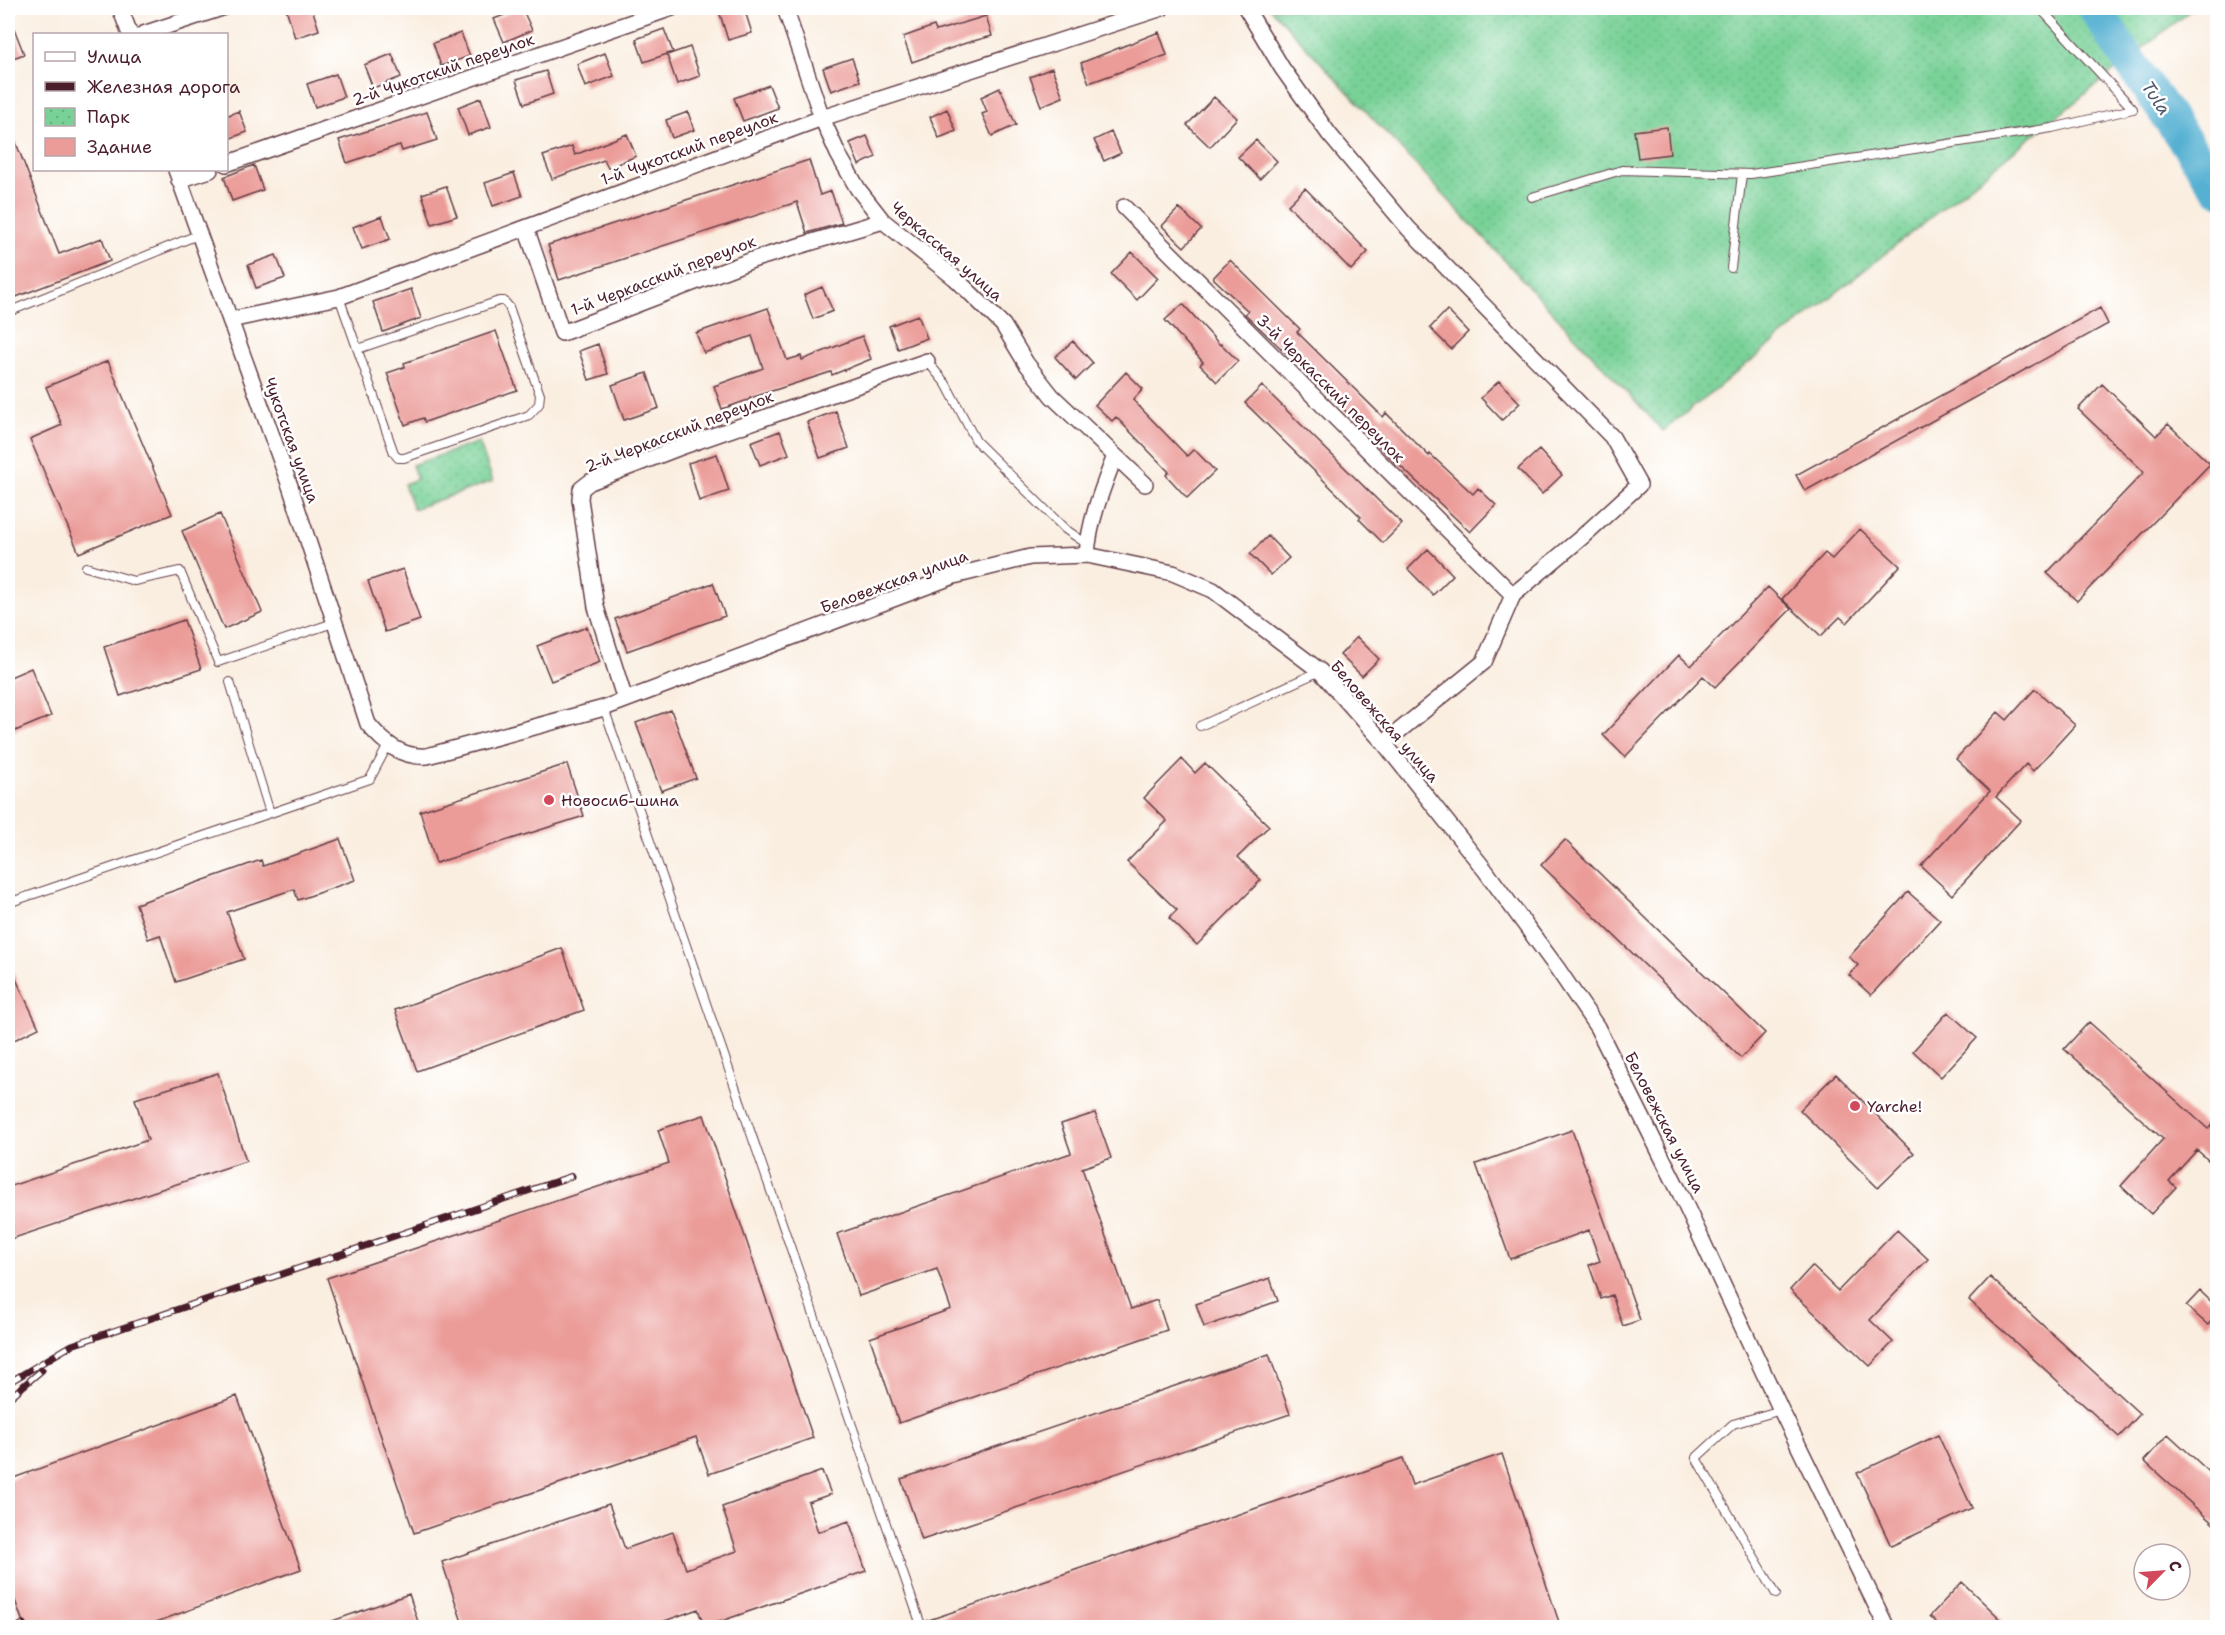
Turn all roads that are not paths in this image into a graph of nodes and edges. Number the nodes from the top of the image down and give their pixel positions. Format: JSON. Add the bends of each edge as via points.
{"nodes":[{"id":1,"x":120,"y":8,"type":"edge"},
{"id":2,"x":222,"y":8,"type":"edge"},
{"id":3,"x":672,"y":8,"type":"edge"},
{"id":4,"x":784,"y":8,"type":"edge"},
{"id":5,"x":1162,"y":8,"type":"edge"},
{"id":6,"x":1246,"y":8,"type":"edge"},
{"id":7,"x":2040,"y":8,"type":"edge"},
{"id":8,"x":130,"y":33,"type":"edge"},
{"id":9,"x":145,"y":33,"type":"edge"},
{"id":10,"x":822,"y":118,"type":"junction"},
{"id":11,"x":228,"y":163,"type":"edge"},
{"id":12,"x":204,"y":171,"type":"edge"},
{"id":13,"x":1742,"y":174,"type":"junction"},
{"id":14,"x":178,"y":175,"type":"edge"},
{"id":15,"x":1532,"y":197,"type":"dead end"},
{"id":16,"x":1124,"y":207,"type":"dead end"},
{"id":17,"x":884,"y":221,"type":"junction"},
{"id":18,"x":526,"y":228,"type":"junction"},
{"id":19,"x":200,"y":234,"type":"junction"},
{"id":20,"x":1731,"y":268,"type":"dead end"},
{"id":21,"x":339,"y":297,"type":"junction"},
{"id":22,"x":8,"y":312,"type":"edge"},
{"id":23,"x":230,"y":320,"type":"junction"},
{"id":24,"x":358,"y":349,"type":"junction"},
{"id":25,"x":927,"y":361,"type":"joint"},
{"id":26,"x":1116,"y":456,"type":"junction"},
{"id":27,"x":1145,"y":484,"type":"dead end"},
{"id":28,"x":1087,"y":550,"type":"junction"},
{"id":29,"x":86,"y":567,"type":"dead end"},
{"id":30,"x":1513,"y":595,"type":"junction"},
{"id":31,"x":336,"y":622,"type":"junction"},
{"id":32,"x":1320,"y":671,"type":"junction"},
{"id":33,"x":230,"y":682,"type":"dead end"},
{"id":34,"x":625,"y":700,"type":"junction"},
{"id":35,"x":604,"y":708,"type":"junction"},
{"id":36,"x":368,"y":724,"type":"joint"},
{"id":37,"x":1200,"y":726,"type":"dead end"},
{"id":38,"x":1384,"y":743,"type":"junction"},
{"id":39,"x":388,"y":745,"type":"junction"},
{"id":40,"x":270,"y":813,"type":"junction"},
{"id":41,"x":8,"y":903,"type":"edge"},
{"id":42,"x":1781,"y":1410,"type":"junction"},
{"id":43,"x":1776,"y":1594,"type":"dead end"},
{"id":44,"x":922,"y":1628,"type":"edge"},
{"id":45,"x":1887,"y":1628,"type":"edge"}],
"edges":[{"from":1,"to":8,"type":"street"},
{"from":2,"to":9,"type":"street"},
{"from":3,"to":11,"type":"street","name":"2-й Чукотский переулок"},
{"from":4,"to":10,"type":"street","name":"Черкасская улица"},
{"from":5,"to":10,"type":"street","name":"1-й Чукотский переулок"},
{"from":6,"to":30,"type":"street","via":[[1329,134],[1408,228],[1612,437],[1639,485]]},
{"from":7,"to":13,"type":"lane","via":[[2133,109],[2052,128]]},
{"from":10,"to":17,"type":"street","name":"Черкасская улица","via":[[858,189]]},
{"from":10,"to":18,"type":"street","name":"1-й Чукотский переулок"},
{"from":12,"to":14,"type":"street"},
{"from":13,"to":15,"type":"lane","via":[[1622,170]]},
{"from":13,"to":20,"type":"lane"},
{"from":14,"to":19,"type":"street","name":"Чукотская улица"},
{"from":16,"to":30,"type":"street","name":"3-й Черкасский переулок"},
{"from":17,"to":18,"type":"street","name":"1-й Черкасский переулок","via":[[755,259],[562,333]]},
{"from":17,"to":26,"type":"street","name":"Черкасская улица","via":[[955,279],[1003,325],[1052,396]]},
{"from":18,"to":21,"type":"street","name":"1-й Чукотский переулок"},
{"from":19,"to":22,"type":"lane"},
{"from":19,"to":23,"type":"street","name":"Чукотская улица"},
{"from":21,"to":23,"type":"street","name":"1-й Чукотский переулок"},
{"from":21,"to":24,"type":"lane"},
{"from":23,"to":31,"type":"street","name":"Чукотская улица"},
{"from":24,"to":24,"type":"lane","via":[[398,458],[529,415],[539,404],[540,395],[504,301]]},
{"from":25,"to":28,"type":"lane","via":[[946,384],[976,441]]},
{"from":25,"to":34,"type":"street","name":"2-й Черкасский переулок","via":[[678,448],[581,489],[596,607]]},
{"from":26,"to":27,"type":"street","name":"Черкасская улица"},
{"from":26,"to":28,"type":"street","via":[[1102,491]]},
{"from":28,"to":32,"type":"street","name":"Беловежская улица","via":[[1173,573],[1213,590]]},
{"from":28,"to":34,"type":"street","name":"Беловежская улица","via":[[1030,557],[954,576]]},
{"from":29,"to":31,"type":"lane","via":[[134,581],[180,571],[218,662]]},
{"from":30,"to":38,"type":"street","via":[[1484,662]]},
{"from":31,"to":36,"type":"street","name":"Чукотская улица"},
{"from":32,"to":37,"type":"lane"},
{"from":32,"to":38,"type":"street","name":"Беловежская улица"},
{"from":33,"to":40,"type":"lane"},
{"from":34,"to":35,"type":"street","name":"Беловежская улица"},
{"from":35,"to":39,"type":"street","name":"Беловежская улица","via":[[427,756],[414,757]]},
{"from":35,"to":44,"type":"lane"},
{"from":36,"to":39,"type":"street","name":"Беловежская улица"},
{"from":38,"to":42,"type":"street","name":"Беловежская улица","via":[[1485,870],[1597,1027]]},
{"from":39,"to":40,"type":"lane","via":[[370,779]]},
{"from":40,"to":41,"type":"lane"},
{"from":42,"to":43,"type":"lane","via":[[1733,1424],[1696,1458]]},
{"from":42,"to":45,"type":"street","name":"Беловежская улица"}]}
